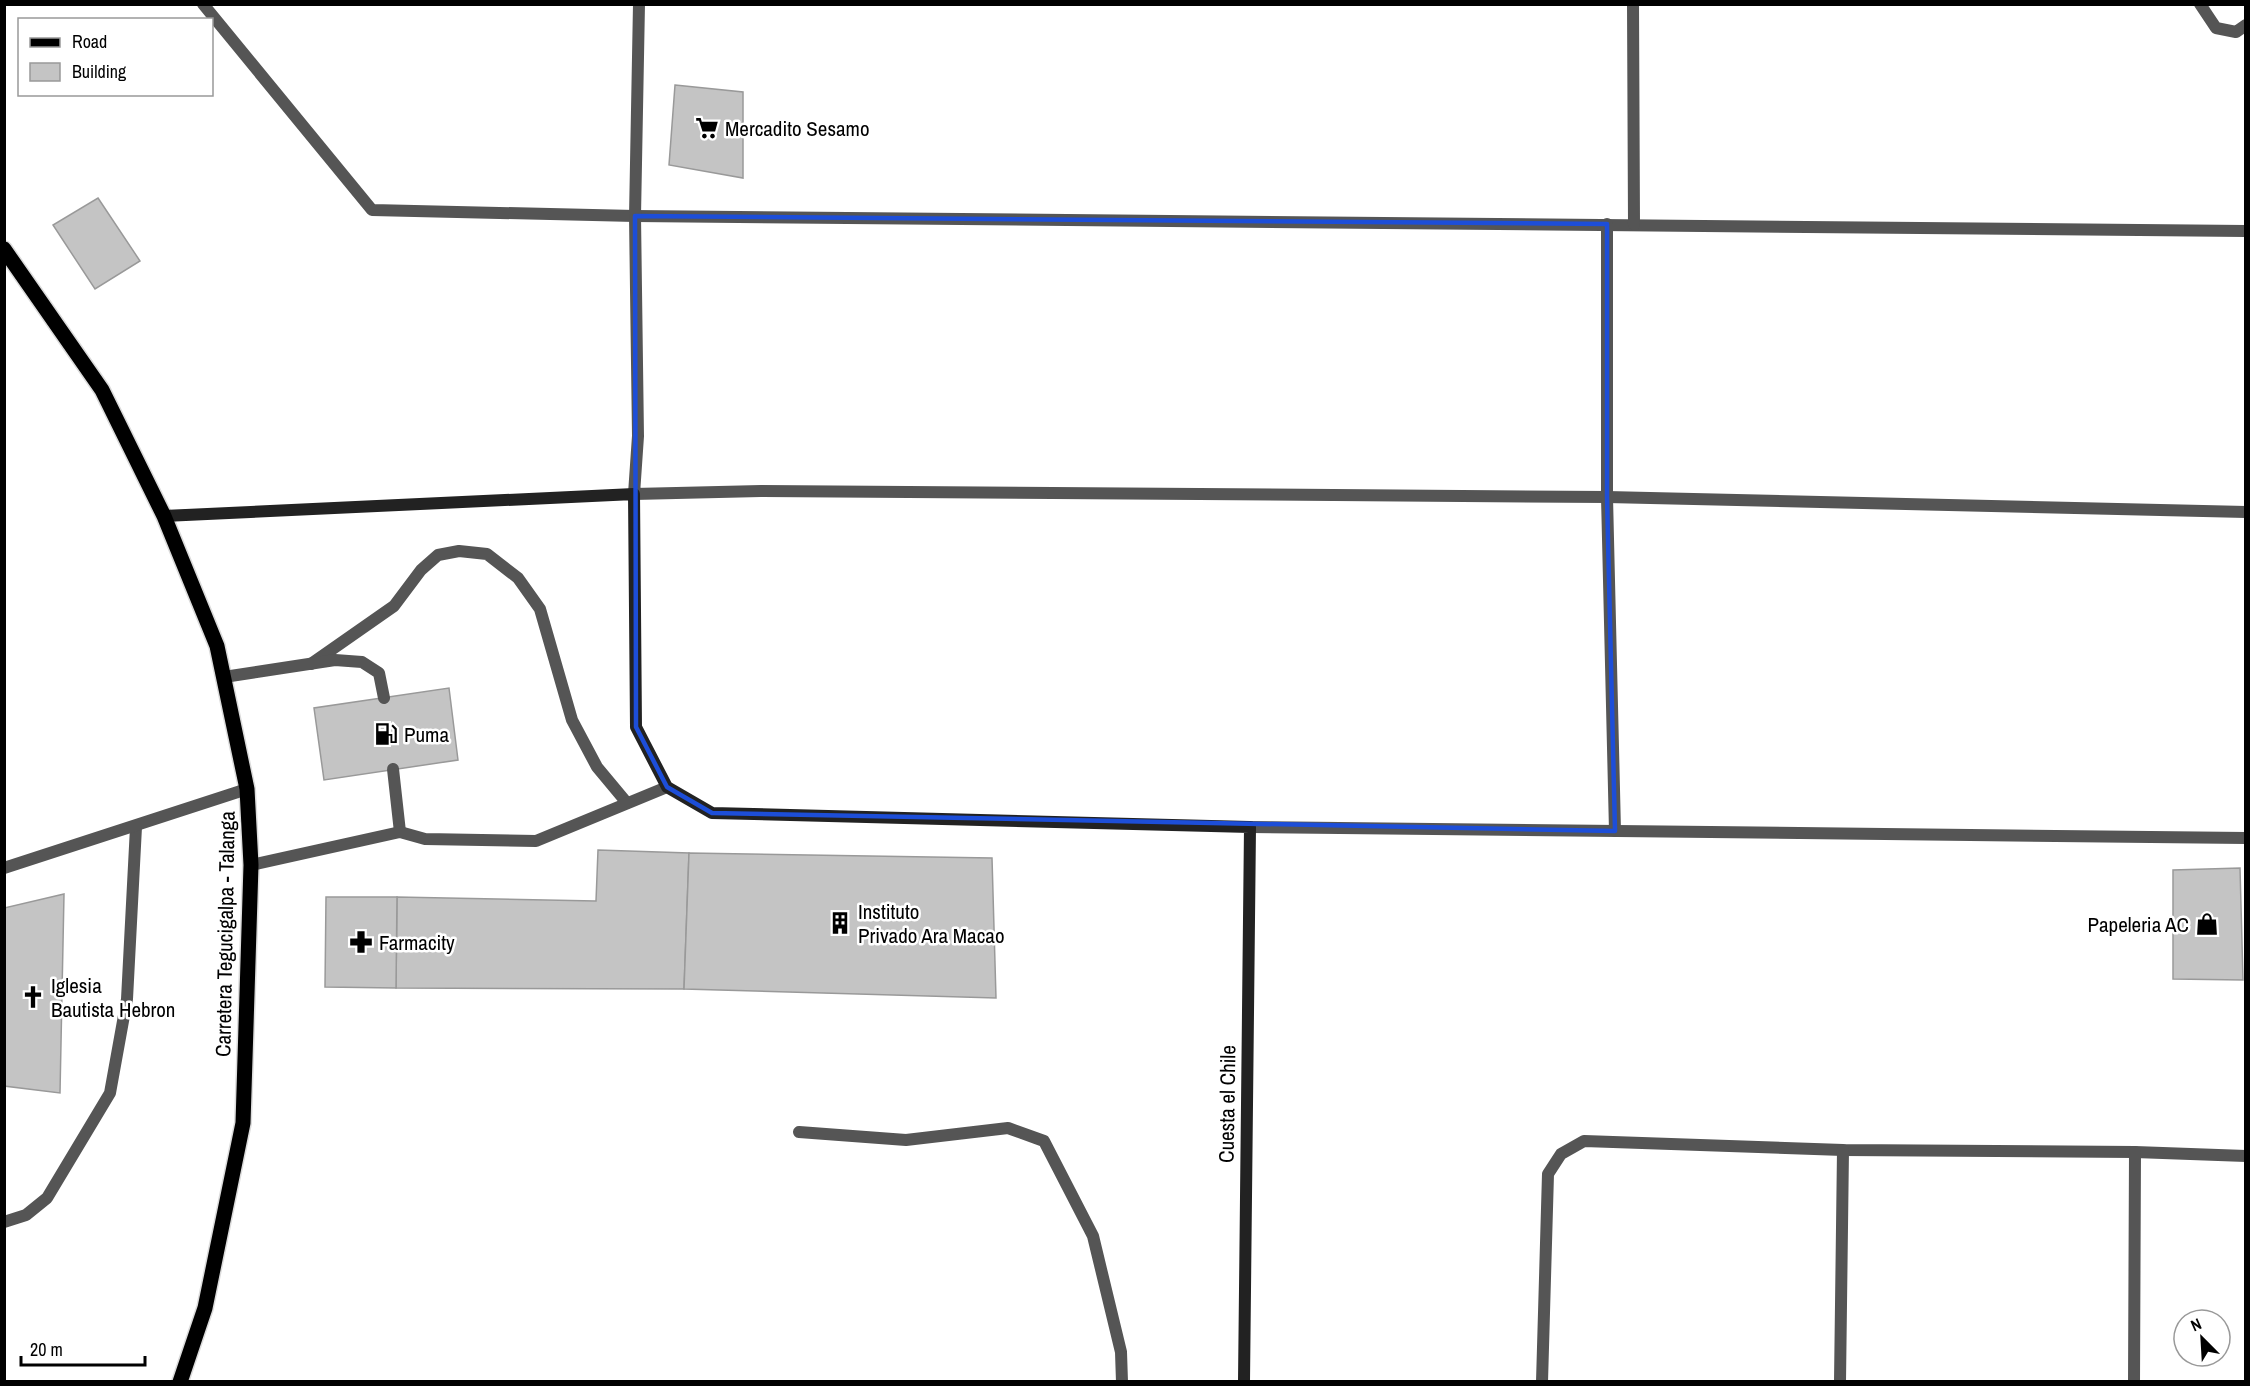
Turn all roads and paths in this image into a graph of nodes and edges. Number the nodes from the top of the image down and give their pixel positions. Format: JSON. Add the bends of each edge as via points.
{"nodes":[{"id":1,"x":203,"y":4,"type":"edge"},
{"id":2,"x":639,"y":4,"type":"edge"},
{"id":3,"x":1633,"y":4,"type":"edge"},
{"id":4,"x":2200,"y":4,"type":"edge"},
{"id":5,"x":2246,"y":25,"type":"edge"},
{"id":6,"x":635,"y":216,"type":"junction"},
{"id":7,"x":1607,"y":224,"type":"junction"},
{"id":8,"x":1634,"y":224,"type":"junction"},
{"id":9,"x":2246,"y":231,"type":"edge"},
{"id":10,"x":4,"y":249,"type":"edge"},
{"id":11,"x":634,"y":494,"type":"junction"},
{"id":12,"x":1607,"y":497,"type":"junction"},
{"id":13,"x":2246,"y":512,"type":"edge"},
{"id":14,"x":164,"y":516,"type":"junction"},
{"id":15,"x":311,"y":664,"type":"junction"},
{"id":16,"x":224,"y":677,"type":"junction"},
{"id":17,"x":384,"y":698,"type":"dead end"},
{"id":18,"x":393,"y":770,"type":"dead end"},
{"id":19,"x":667,"y":787,"type":"junction"},
{"id":20,"x":247,"y":789,"type":"junction"},
{"id":21,"x":627,"y":803,"type":"junction"},
{"id":22,"x":136,"y":827,"type":"junction"},
{"id":23,"x":1250,"y":827,"type":"junction"},
{"id":24,"x":1616,"y":831,"type":"junction"},
{"id":25,"x":400,"y":832,"type":"junction"},
{"id":26,"x":2246,"y":838,"type":"edge"},
{"id":27,"x":251,"y":865,"type":"junction"},
{"id":28,"x":4,"y":868,"type":"edge"},
{"id":29,"x":799,"y":1132,"type":"dead end"},
{"id":30,"x":1843,"y":1150,"type":"junction"},
{"id":31,"x":2135,"y":1152,"type":"junction"},
{"id":32,"x":2246,"y":1156,"type":"edge"},
{"id":33,"x":4,"y":1222,"type":"edge"},
{"id":34,"x":180,"y":1382,"type":"edge"},
{"id":35,"x":1122,"y":1382,"type":"edge"},
{"id":36,"x":1244,"y":1382,"type":"edge"},
{"id":37,"x":1542,"y":1382,"type":"edge"},
{"id":38,"x":1840,"y":1382,"type":"edge"},
{"id":39,"x":2134,"y":1382,"type":"edge"}],
"edges":[{"from":1,"to":6,"type":"street","via":[[372,210]]},
{"from":2,"to":6,"type":"street"},
{"from":3,"to":8,"type":"street"},
{"from":4,"to":5,"type":"street","via":[[2216,28],[2236,32]]},
{"from":6,"to":7,"type":"street"},
{"from":6,"to":11,"type":"street","via":[[638,436]]},
{"from":7,"to":8,"type":"street"},
{"from":7,"to":12,"type":"street"},
{"from":8,"to":9,"type":"street"},
{"from":10,"to":14,"type":"main road","name":"Carretera Tegucigalpa - Talanga","via":[[102,390]]},
{"from":11,"to":12,"type":"street","via":[[761,491]]},
{"from":11,"to":14,"type":"main road"},
{"from":11,"to":19,"type":"main road","via":[[636,727]]},
{"from":12,"to":13,"type":"street"},
{"from":12,"to":24,"type":"street"},
{"from":14,"to":16,"type":"main road","name":"Carretera Tegucigalpa - Talanga","via":[[217,646]]},
{"from":15,"to":16,"type":"street"},
{"from":15,"to":17,"type":"street","via":[[335,660],[362,662],[379,673]]},
{"from":15,"to":21,"type":"street","via":[[394,606],[438,555],[459,551],[487,554],[518,579],[540,609],[572,720],[597,767]]},
{"from":16,"to":20,"type":"main road","name":"Carretera Tegucigalpa - Talanga"},
{"from":18,"to":25,"type":"street"},
{"from":19,"to":21,"type":"street"},
{"from":19,"to":23,"type":"main road","via":[[712,813]]},
{"from":20,"to":22,"type":"street"},
{"from":20,"to":27,"type":"main road","name":"Carretera Tegucigalpa - Talanga"},
{"from":21,"to":25,"type":"street","via":[[536,841],[425,839]]},
{"from":22,"to":28,"type":"street"},
{"from":22,"to":33,"type":"street","via":[[127,999],[110,1093],[47,1198],[26,1215]]},
{"from":23,"to":24,"type":"street"},
{"from":23,"to":36,"type":"main road","name":"Cuesta el Chile"},
{"from":24,"to":26,"type":"street"},
{"from":25,"to":27,"type":"street"},
{"from":27,"to":34,"type":"main road","name":"Carretera Tegucigalpa - Talanga","via":[[243,1123],[205,1308]]},
{"from":29,"to":35,"type":"street","via":[[906,1140],[1008,1128],[1044,1141],[1093,1236],[1121,1352]]},
{"from":30,"to":31,"type":"street"},
{"from":30,"to":37,"type":"street","via":[[1584,1141],[1561,1154],[1548,1174]]},
{"from":30,"to":38,"type":"street"},
{"from":31,"to":32,"type":"street"},
{"from":31,"to":39,"type":"street"}]}
